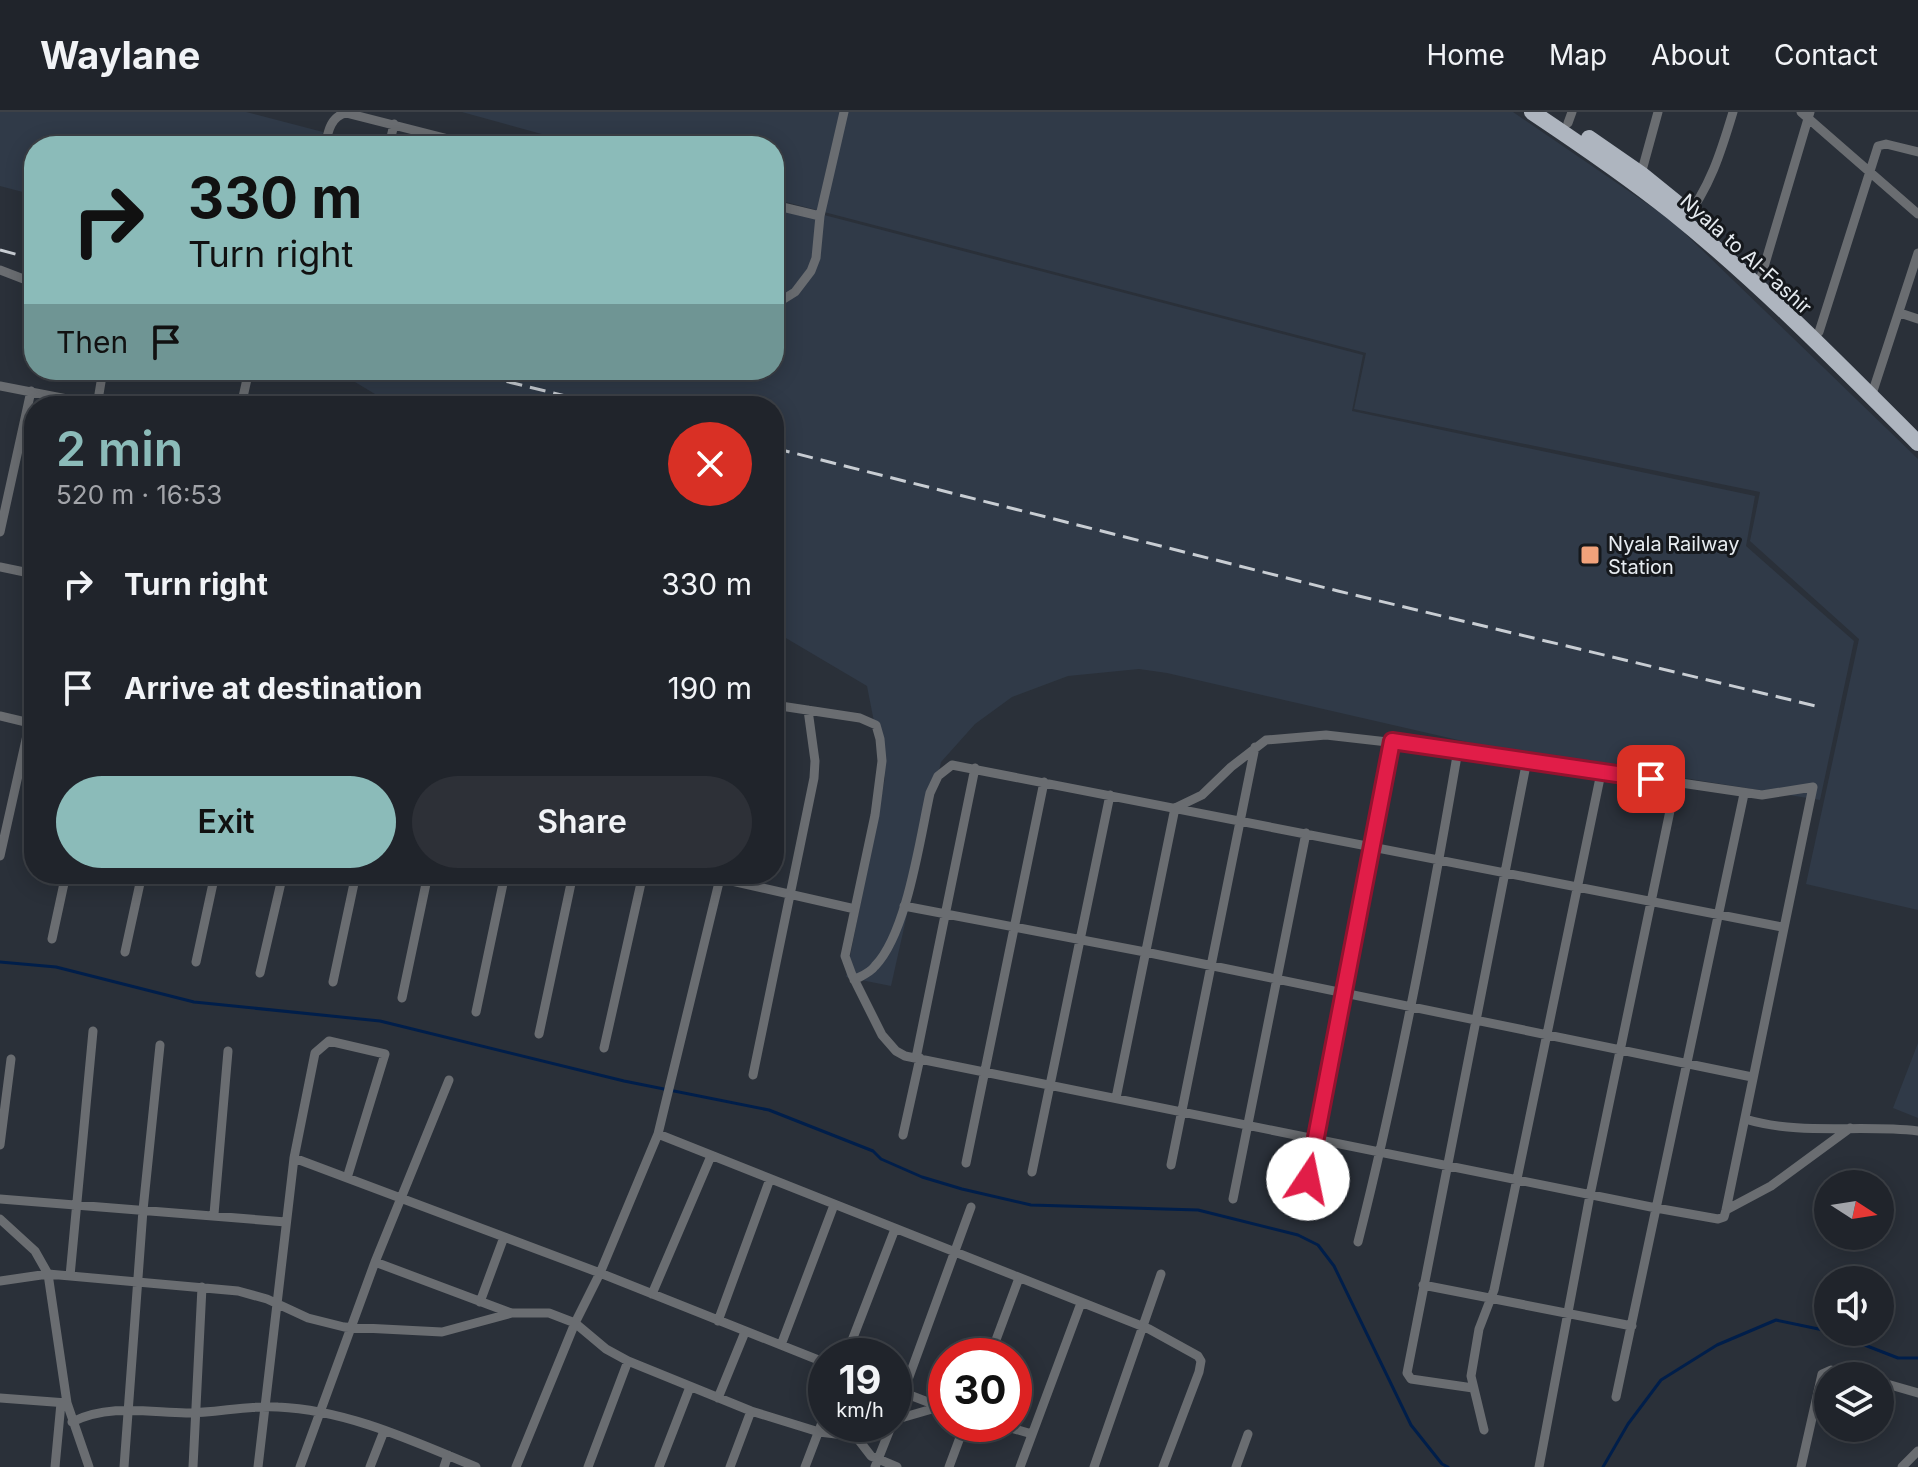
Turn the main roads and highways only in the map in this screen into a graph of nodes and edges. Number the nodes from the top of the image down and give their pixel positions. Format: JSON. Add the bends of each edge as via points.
{"nodes":[{"id":1,"x":1532,"y":112,"type":"edge"},
{"id":2,"x":1552,"y":112,"type":"edge"},
{"id":3,"x":1570,"y":118,"type":"edge"},
{"id":4,"x":1686,"y":218,"type":"junction"},
{"id":5,"x":1873,"y":392,"type":"junction"},
{"id":6,"x":1918,"y":428,"type":"edge"},
{"id":7,"x":1918,"y":443,"type":"edge"}],
"edges":[{"from":1,"to":4,"type":"highway","name":"Nyala to Al-Fashir"},
{"from":2,"to":3,"type":"highway","name":"Nyala to Al-Fashir"},
{"from":3,"to":4,"type":"highway","name":"Nyala to Al-Fashir"},
{"from":4,"to":5,"type":"highway","name":"Nyala to Al-Fashir"},
{"from":4,"to":5,"type":"highway","name":"Nyala to Al-Fashir","via":[[1761,277]]},
{"from":5,"to":6,"type":"highway","name":"Nyala to Al-Fashir"},
{"from":5,"to":7,"type":"highway","name":"Nyala to Al-Fashir"}]}
